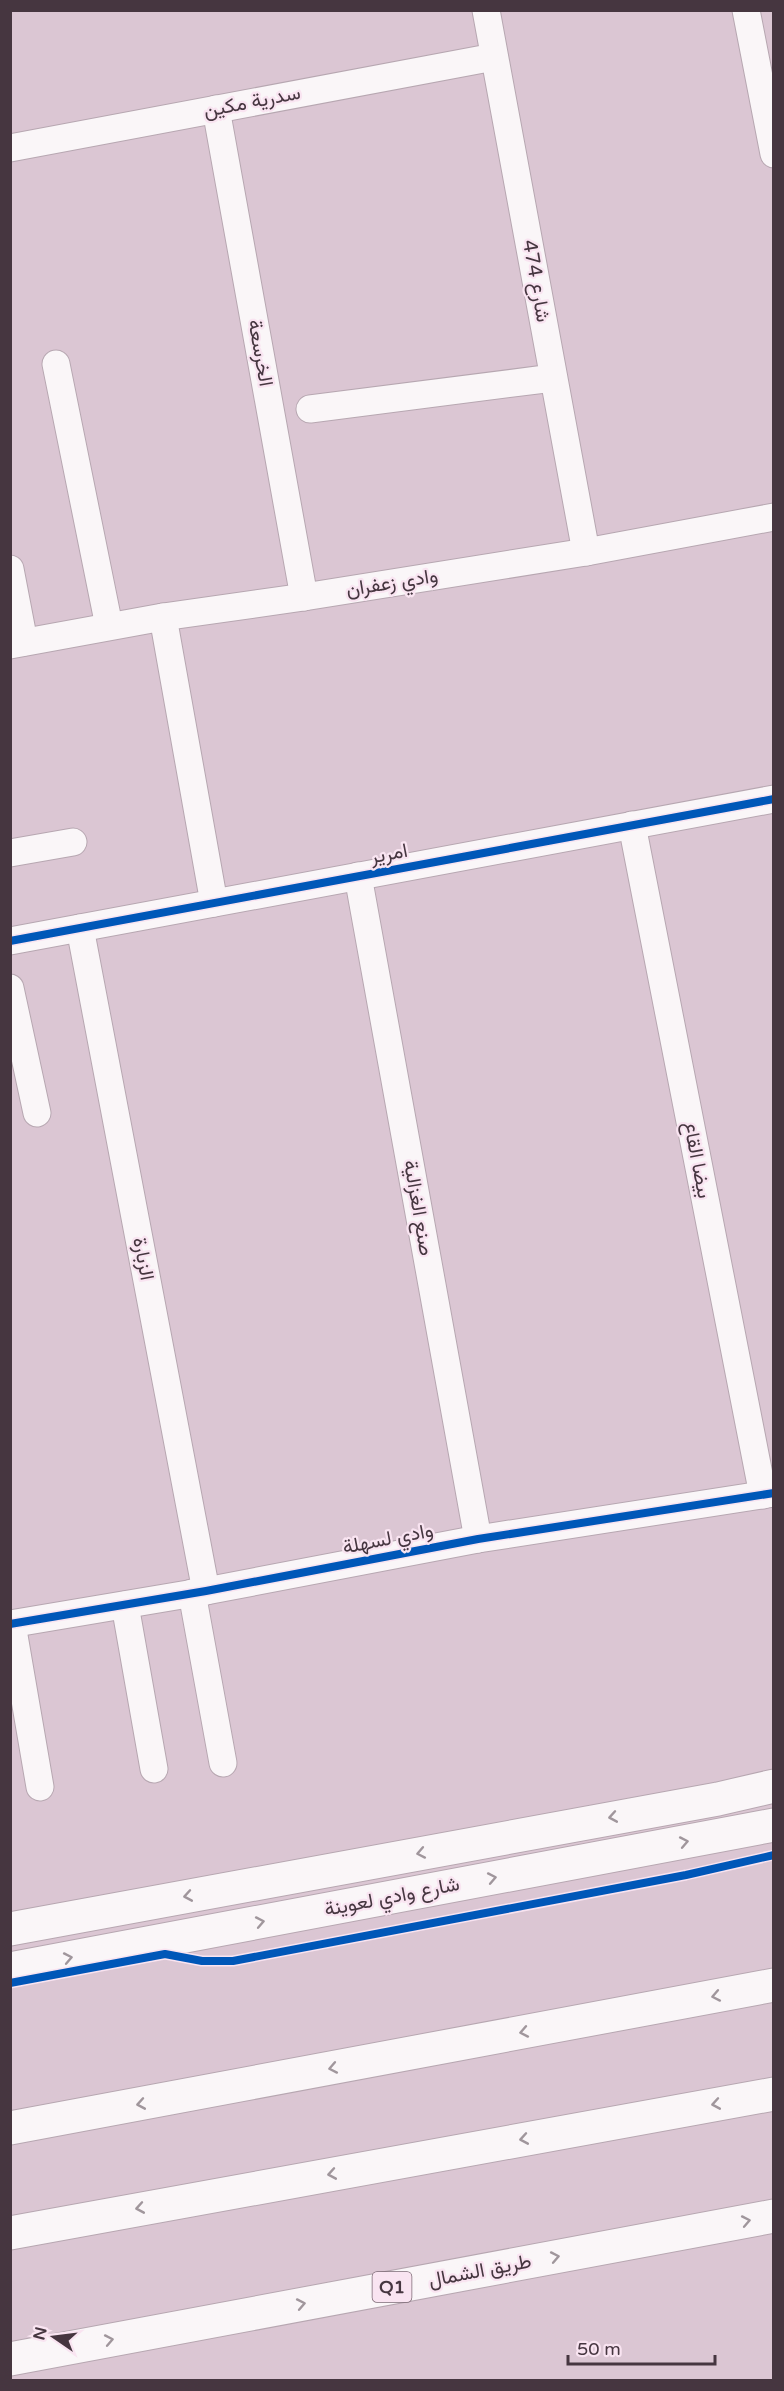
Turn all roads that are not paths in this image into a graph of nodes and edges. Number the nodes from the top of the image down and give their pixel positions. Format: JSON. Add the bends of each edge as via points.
{"nodes":[{"id":1,"x":486,"y":10,"type":"edge"},
{"id":2,"x":746,"y":10,"type":"edge"},
{"id":3,"x":494,"y":57,"type":"junction"},
{"id":4,"x":216,"y":109,"type":"junction"},
{"id":5,"x":10,"y":148,"type":"edge"},
{"id":6,"x":774,"y":154,"type":"edge"},
{"id":7,"x":56,"y":364,"type":"dead end"},
{"id":8,"x":553,"y":378,"type":"junction"},
{"id":9,"x":310,"y":409,"type":"dead end"},
{"id":10,"x":774,"y":517,"type":"edge"},
{"id":11,"x":586,"y":552,"type":"junction"},
{"id":12,"x":10,"y":569,"type":"edge"},
{"id":13,"x":304,"y":597,"type":"junction"},
{"id":14,"x":163,"y":616,"type":"junction"},
{"id":15,"x":109,"y":626,"type":"junction"},
{"id":16,"x":17,"y":644,"type":"edge"},
{"id":17,"x":774,"y":799,"type":"edge"},
{"id":18,"x":632,"y":825,"type":"junction"},
{"id":19,"x":73,"y":842,"type":"dead end"},
{"id":20,"x":10,"y":853,"type":"edge"},
{"id":21,"x":358,"y":876,"type":"junction"},
{"id":22,"x":214,"y":903,"type":"junction"},
{"id":23,"x":80,"y":928,"type":"junction"},
{"id":24,"x":10,"y":941,"type":"edge"},
{"id":25,"x":10,"y":988,"type":"edge"},
{"id":26,"x":37,"y":1113,"type":"dead end"},
{"id":27,"x":768,"y":1494,"type":"edge"},
{"id":28,"x":478,"y":1539,"type":"junction"},
{"id":29,"x":199,"y":1592,"type":"junction"},
{"id":30,"x":125,"y":1605,"type":"junction"},
{"id":31,"x":11,"y":1624,"type":"edge"},
{"id":32,"x":223,"y":1763,"type":"dead end"},
{"id":33,"x":154,"y":1769,"type":"dead end"},
{"id":34,"x":774,"y":1786,"type":"edge"},
{"id":35,"x":40,"y":1787,"type":"dead end"},
{"id":36,"x":774,"y":1825,"type":"edge"},
{"id":37,"x":10,"y":1929,"type":"edge"},
{"id":38,"x":10,"y":1969,"type":"edge"},
{"id":39,"x":774,"y":1985,"type":"edge"},
{"id":40,"x":774,"y":2094,"type":"edge"},
{"id":41,"x":10,"y":2128,"type":"edge"},
{"id":42,"x":774,"y":2216,"type":"edge"},
{"id":43,"x":10,"y":2233,"type":"edge"},
{"id":44,"x":10,"y":2359,"type":"edge"}],
"edges":[{"from":1,"to":3,"type":"street","name":"شارع 474"},
{"from":2,"to":6,"type":"street"},
{"from":3,"to":4,"type":"street","name":"سدرية مكين"},
{"from":3,"to":8,"type":"street","name":"شارع 474"},
{"from":4,"to":5,"type":"street","name":"سدرية مكين"},
{"from":4,"to":13,"type":"street","name":"الخرسعة"},
{"from":7,"to":15,"type":"street"},
{"from":8,"to":9,"type":"street"},
{"from":8,"to":11,"type":"street","name":"شارع 474"},
{"from":10,"to":11,"type":"street","name":"وادي زعفران"},
{"from":11,"to":13,"type":"street","name":"وادي زعفران"},
{"from":12,"to":16,"type":"street"},
{"from":13,"to":14,"type":"street","name":"وادي زعفران"},
{"from":14,"to":15,"type":"street","name":"وادي زعفران"},
{"from":14,"to":22,"type":"street"},
{"from":15,"to":16,"type":"street","name":"وادي زعفران"},
{"from":17,"to":18,"type":"street","name":"امرير"},
{"from":18,"to":21,"type":"street","name":"امرير"},
{"from":18,"to":27,"type":"street","name":"بيضا القاع"},
{"from":19,"to":20,"type":"street"},
{"from":21,"to":22,"type":"street","name":"امرير"},
{"from":21,"to":28,"type":"street","name":"صنع الغزالية"},
{"from":22,"to":23,"type":"street","name":"امرير"},
{"from":23,"to":24,"type":"street","name":"امرير"},
{"from":23,"to":29,"type":"street","name":"الزبارة"},
{"from":25,"to":26,"type":"street"},
{"from":27,"to":28,"type":"street","name":"وادي لسهلة"},
{"from":28,"to":29,"type":"street","name":"وادي لسهلة"},
{"from":29,"to":30,"type":"street","name":"وادي لسهلة"},
{"from":29,"to":32,"type":"street","name":"الزبارة"},
{"from":30,"to":31,"type":"street","name":"وادي لسهلة"},
{"from":30,"to":33,"type":"street"},
{"from":31,"to":35,"type":"street"},
{"from":34,"to":37,"type":"main road","name":"شارع وادي لعوينة","one_way":true},
{"from":38,"to":36,"type":"main road","name":"شارع وادي لعوينة","one_way":true},
{"from":39,"to":41,"type":"main road","one_way":true},
{"from":40,"to":43,"type":"main road","one_way":true},
{"from":44,"to":42,"type":"main road","name":"طريق الشمال","number":"Q1","one_way":true}]}
